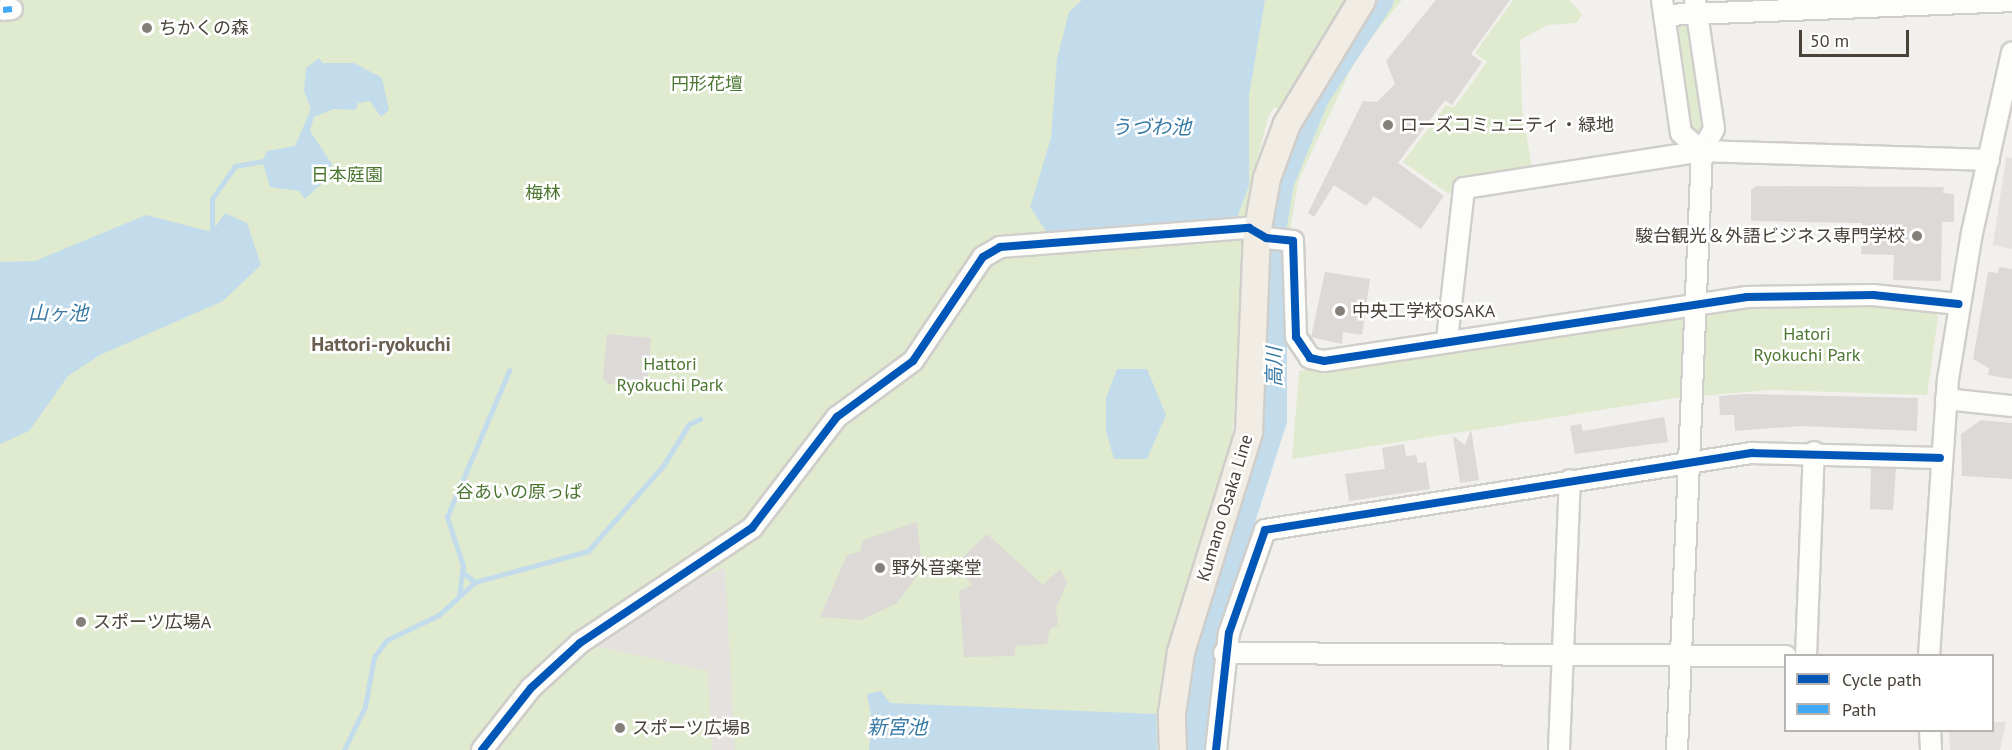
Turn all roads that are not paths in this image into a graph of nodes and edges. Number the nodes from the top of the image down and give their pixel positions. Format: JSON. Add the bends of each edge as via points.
{"nodes":[{"id":1,"x":1362,"y":0,"type":"edge"},
{"id":2,"x":2012,"y":1,"type":"edge"},
{"id":3,"x":1697,"y":5,"type":"edge"},
{"id":4,"x":1664,"y":7,"type":"edge"},
{"id":5,"x":2012,"y":52,"type":"edge"},
{"id":6,"x":1702,"y":151,"type":"junction"},
{"id":7,"x":1989,"y":160,"type":"junction"},
{"id":8,"x":1268,"y":237,"type":"junction"},
{"id":9,"x":1959,"y":304,"type":"junction"},
{"id":10,"x":1698,"y":310,"type":"junction"},
{"id":11,"x":1447,"y":340,"type":"junction"},
{"id":12,"x":1946,"y":399,"type":"junction"},
{"id":13,"x":2012,"y":406,"type":"edge"},
{"id":14,"x":1814,"y":452,"type":"junction"},
{"id":15,"x":1940,"y":458,"type":"junction"},
{"id":16,"x":1691,"y":461,"type":"junction"},
{"id":17,"x":1570,"y":480,"type":"junction"},
{"id":18,"x":1224,"y":653,"type":"junction"},
{"id":19,"x":1563,"y":653,"type":"junction"},
{"id":20,"x":1682,"y":654,"type":"junction"},
{"id":21,"x":1806,"y":654,"type":"edge"},
{"id":22,"x":1929,"y":654,"type":"edge"},
{"id":23,"x":1784,"y":656,"type":"edge"},
{"id":24,"x":1930,"y":732,"type":"edge"},
{"id":25,"x":482,"y":750,"type":"edge"},
{"id":26,"x":490,"y":750,"type":"edge"},
{"id":27,"x":1173,"y":750,"type":"edge"},
{"id":28,"x":1216,"y":750,"type":"edge"},
{"id":29,"x":1559,"y":750,"type":"edge"},
{"id":30,"x":1677,"y":750,"type":"edge"},
{"id":31,"x":1931,"y":750,"type":"edge"}],
"edges":[{"from":1,"to":8,"type":"main road","name":"Kumano Osaka Line","via":[[1287,124],[1266,178]]},
{"from":2,"to":3,"type":"street"},
{"from":3,"to":4,"type":"street"},
{"from":3,"to":6,"type":"street","via":[[1714,129]]},
{"from":4,"to":6,"type":"street","via":[[1681,133]]},
{"from":5,"to":7,"type":"street"},
{"from":6,"to":7,"type":"street"},
{"from":6,"to":10,"type":"street"},
{"from":6,"to":11,"type":"street","via":[[1464,188]]},
{"from":7,"to":9,"type":"street"},
{"from":8,"to":11,"type":"street","via":[[1293,241],[1296,337],[1310,358],[1324,361]]},
{"from":8,"to":25,"type":"street","via":[[1248,228],[1000,247],[983,258],[913,361],[837,417],[752,528],[580,643],[531,688]]},
{"from":8,"to":26,"type":"street","via":[[1002,252],[987,262],[916,364],[841,420],[755,532],[583,647],[535,693]]},
{"from":8,"to":27,"type":"main road","name":"Kumano Osaka Line","via":[[1250,424],[1181,652]]},
{"from":9,"to":10,"type":"street","via":[[1806,294]]},
{"from":9,"to":12,"type":"street"},
{"from":10,"to":11,"type":"street"},
{"from":10,"to":16,"type":"street"},
{"from":12,"to":13,"type":"street"},
{"from":12,"to":15,"type":"street"},
{"from":14,"to":15,"type":"street"},
{"from":14,"to":16,"type":"street"},
{"from":14,"to":21,"type":"street"},
{"from":15,"to":22,"type":"street"},
{"from":16,"to":17,"type":"street"},
{"from":16,"to":20,"type":"street"},
{"from":17,"to":18,"type":"street","via":[[1265,530]]},
{"from":17,"to":19,"type":"street"},
{"from":18,"to":19,"type":"street"},
{"from":18,"to":28,"type":"street"},
{"from":19,"to":20,"type":"street"},
{"from":19,"to":29,"type":"street"},
{"from":20,"to":23,"type":"street"},
{"from":20,"to":30,"type":"street"},
{"from":24,"to":31,"type":"street"}]}
